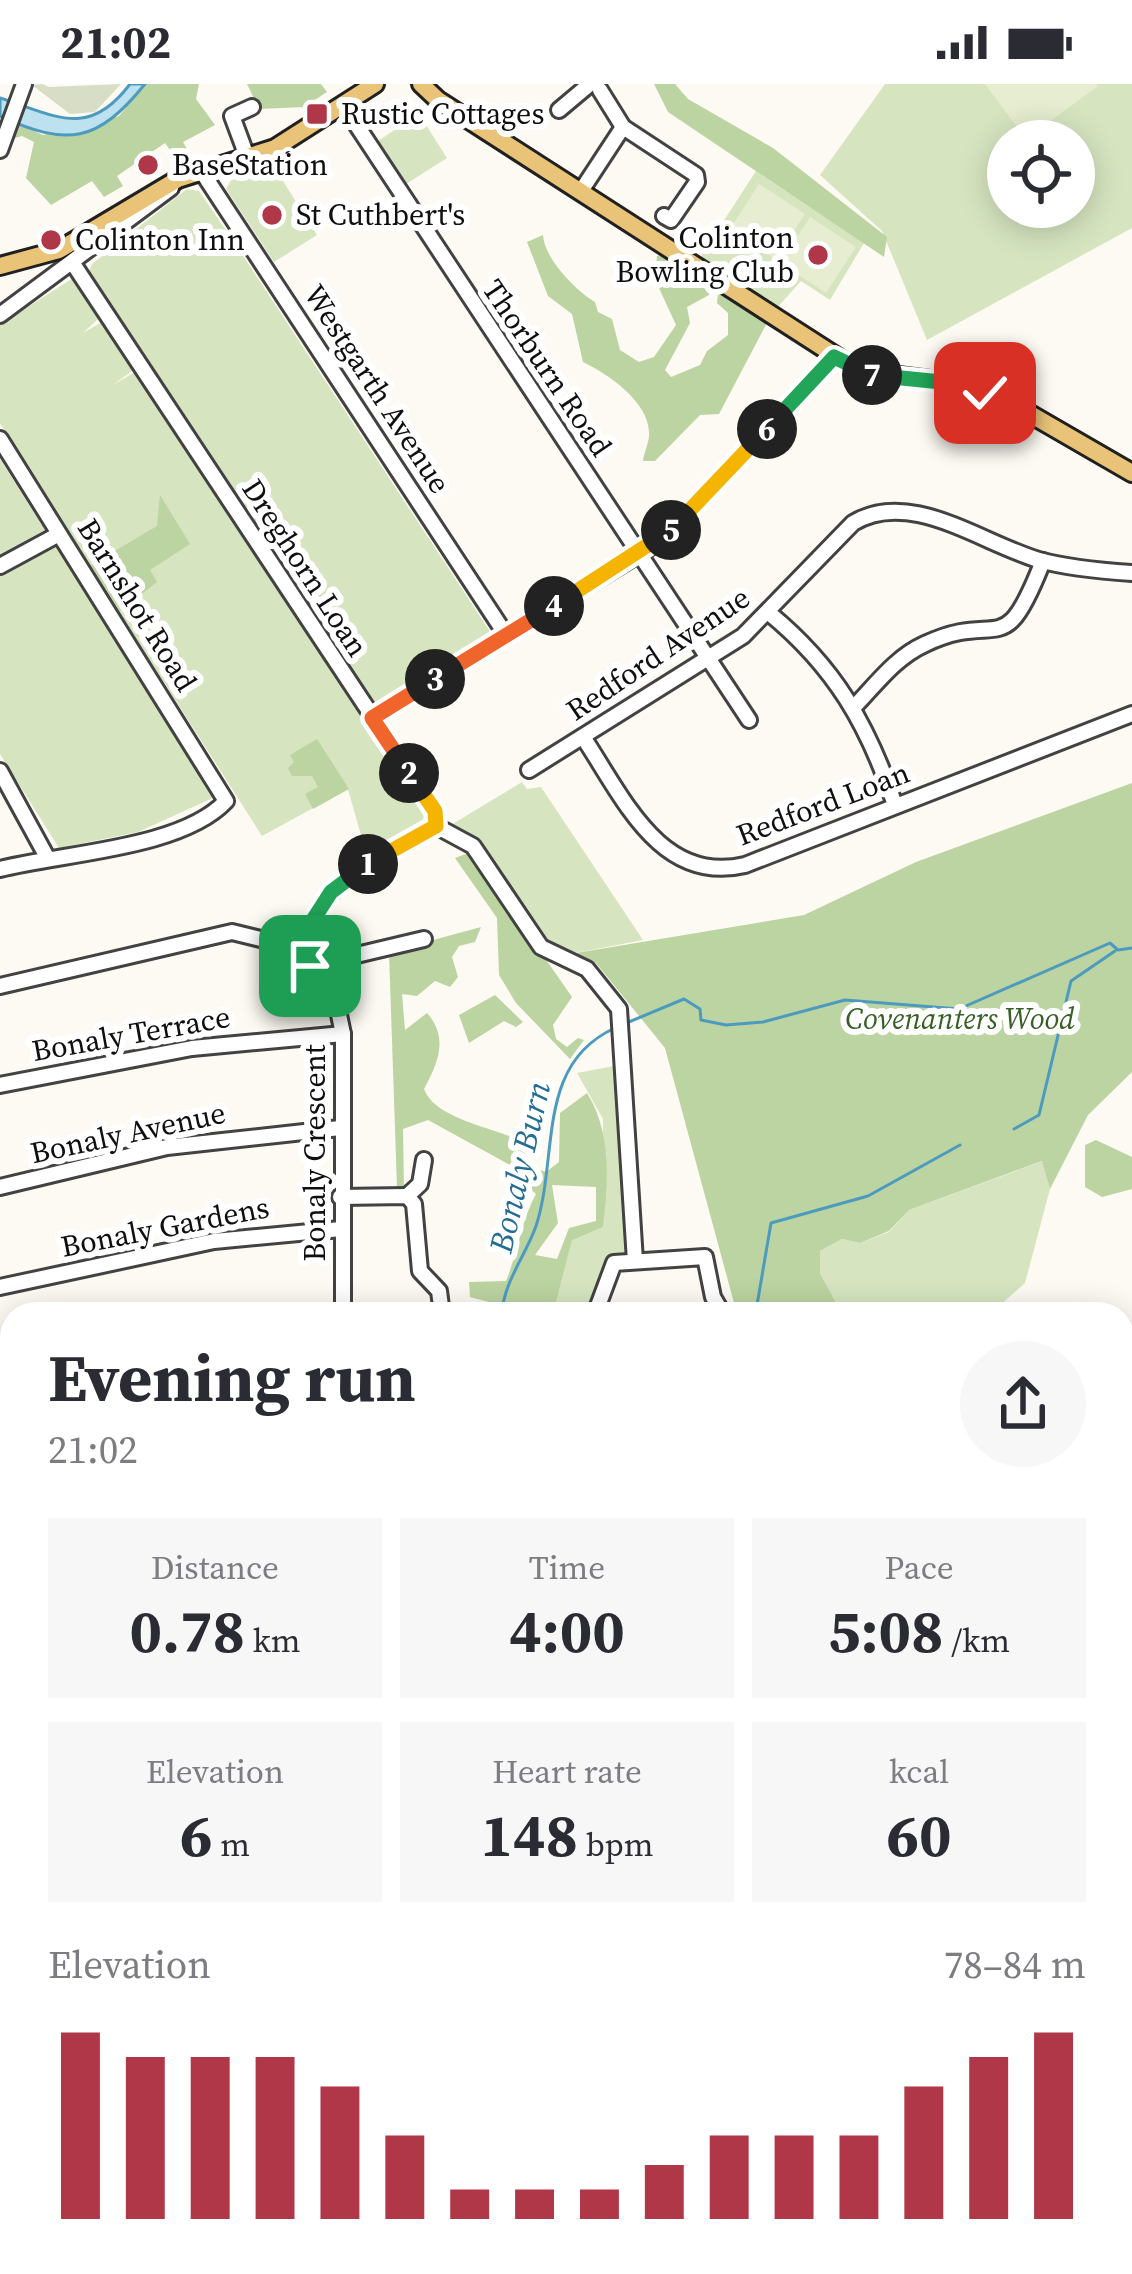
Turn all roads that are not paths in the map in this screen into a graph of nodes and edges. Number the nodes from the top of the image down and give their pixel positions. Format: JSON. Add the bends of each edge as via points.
{"nodes":[{"id":1,"x":375,"y":84,"type":"edge"},
{"id":2,"x":421,"y":84,"type":"edge"},
{"id":3,"x":597,"y":88,"type":"edge"},
{"id":4,"x":23,"y":90,"type":"edge"},
{"id":5,"x":252,"y":106,"type":"dead end"},
{"id":6,"x":344,"y":106,"type":"junction"},
{"id":7,"x":566,"y":107,"type":"dead end"},
{"id":8,"x":623,"y":127,"type":"junction"},
{"id":9,"x":0,"y":151,"type":"edge"},
{"id":10,"x":248,"y":159,"type":"junction"},
{"id":11,"x":202,"y":172,"type":"junction"},
{"id":12,"x":580,"y":191,"type":"junction"},
{"id":13,"x":137,"y":208,"type":"junction"},
{"id":14,"x":664,"y":216,"type":"dead end"},
{"id":15,"x":74,"y":265,"type":"junction"},
{"id":16,"x":0,"y":266,"type":"edge"},
{"id":17,"x":0,"y":315,"type":"edge"},
{"id":18,"x":834,"y":357,"type":"junction"},
{"id":19,"x":0,"y":439,"type":"edge"},
{"id":20,"x":1131,"y":470,"type":"edge"},
{"id":21,"x":59,"y":534,"type":"junction"},
{"id":22,"x":638,"y":555,"type":"junction"},
{"id":23,"x":1043,"y":561,"type":"junction"},
{"id":24,"x":0,"y":566,"type":"edge"},
{"id":25,"x":1132,"y":573,"type":"edge"},
{"id":26,"x":769,"y":613,"type":"junction"},
{"id":27,"x":506,"y":634,"type":"junction"},
{"id":28,"x":708,"y":659,"type":"junction"},
{"id":29,"x":855,"y":706,"type":"junction"},
{"id":30,"x":1132,"y":714,"type":"edge"},
{"id":31,"x":372,"y":718,"type":"junction"},
{"id":32,"x":749,"y":720,"type":"dead end"},
{"id":33,"x":584,"y":737,"type":"junction"},
{"id":34,"x":530,"y":770,"type":"dead end"},
{"id":35,"x":0,"y":771,"type":"edge"},
{"id":36,"x":895,"y":805,"type":"junction"},
{"id":37,"x":436,"y":826,"type":"junction"},
{"id":38,"x":47,"y":859,"type":"junction"},
{"id":39,"x":0,"y":869,"type":"edge"},
{"id":40,"x":416,"y":938,"type":"dead end"},
{"id":41,"x":293,"y":951,"type":"junction"},
{"id":42,"x":310,"y":966,"type":"junction"},
{"id":43,"x":0,"y":986,"type":"edge"},
{"id":44,"x":343,"y":1034,"type":"junction"},
{"id":45,"x":0,"y":1085,"type":"edge"},
{"id":46,"x":340,"y":1128,"type":"junction"},
{"id":47,"x":424,"y":1160,"type":"dead end"},
{"id":48,"x":0,"y":1187,"type":"edge"},
{"id":49,"x":407,"y":1196,"type":"junction"},
{"id":50,"x":340,"y":1197,"type":"junction"},
{"id":51,"x":341,"y":1228,"type":"junction"},
{"id":52,"x":635,"y":1261,"type":"junction"},
{"id":53,"x":0,"y":1288,"type":"edge"},
{"id":54,"x":344,"y":1302,"type":"edge"},
{"id":55,"x":440,"y":1302,"type":"edge"},
{"id":56,"x":599,"y":1302,"type":"edge"},
{"id":57,"x":716,"y":1302,"type":"edge"}],
"edges":[{"from":1,"to":6,"type":"main road"},
{"from":2,"to":12,"type":"main road"},
{"from":3,"to":7,"type":"street"},
{"from":3,"to":8,"type":"street"},
{"from":4,"to":9,"type":"street"},
{"from":5,"to":10,"type":"street","via":[[232,116]]},
{"from":6,"to":10,"type":"main road"},
{"from":6,"to":22,"type":"street","name":"Thorburn Road"},
{"from":8,"to":12,"type":"street"},
{"from":8,"to":14,"type":"street","via":[[696,175],[670,220]]},
{"from":10,"to":11,"type":"main road"},
{"from":11,"to":13,"type":"main road"},
{"from":11,"to":27,"type":"street","name":"Westgarth Avenue"},
{"from":12,"to":18,"type":"main road"},
{"from":13,"to":15,"type":"street"},
{"from":13,"to":16,"type":"main road","via":[[49,255]]},
{"from":15,"to":17,"type":"street"},
{"from":15,"to":31,"type":"street","name":"Dreghorn Loan"},
{"from":18,"to":20,"type":"main road","via":[[877,376],[985,393]]},
{"from":18,"to":22,"type":"street","via":[[673,529]]},
{"from":19,"to":21,"type":"street","name":"Barnshot Road"},
{"from":21,"to":24,"type":"street"},
{"from":21,"to":38,"type":"street","name":"Barnshot Road","via":[[226,801],[138,842]]},
{"from":22,"to":27,"type":"street"},
{"from":22,"to":28,"type":"street","name":"Thorburn Road"},
{"from":23,"to":25,"type":"street","name":"Redford Avenue"},
{"from":23,"to":26,"type":"street","name":"Redford Avenue","via":[[887,508],[853,523]]},
{"from":23,"to":29,"type":"street","via":[[1011,624],[928,642],[896,662]]},
{"from":26,"to":28,"type":"street","name":"Redford Avenue"},
{"from":26,"to":29,"type":"street","via":[[818,656]]},
{"from":27,"to":31,"type":"street"},
{"from":28,"to":32,"type":"street","name":"Thorburn Road"},
{"from":28,"to":33,"type":"street","name":"Redford Avenue"},
{"from":29,"to":36,"type":"street"},
{"from":30,"to":36,"type":"street","name":"Redford Loan"},
{"from":31,"to":37,"type":"street","name":"Dreghorn Loan","via":[[435,811]]},
{"from":33,"to":34,"type":"street","name":"Redford Avenue"},
{"from":33,"to":36,"type":"street","name":"Redford Loan","via":[[652,838],[692,866],[745,865]]},
{"from":35,"to":38,"type":"street"},
{"from":37,"to":41,"type":"street","via":[[348,877]]},
{"from":37,"to":52,"type":"street","name":"Dreghorn Loan","via":[[473,846],[541,947],[593,974],[620,1014]]},
{"from":38,"to":39,"type":"street"},
{"from":40,"to":42,"type":"street"},
{"from":41,"to":42,"type":"street","name":"Bonaly Crescent"},
{"from":41,"to":43,"type":"street","name":"Bonaly Crescent","via":[[255,935],[207,934]]},
{"from":42,"to":44,"type":"street","name":"Bonaly Crescent"},
{"from":44,"to":45,"type":"street","name":"Bonaly Terrace","via":[[192,1048]]},
{"from":44,"to":46,"type":"street","name":"Bonaly Crescent"},
{"from":46,"to":48,"type":"street","name":"Bonaly Avenue","via":[[166,1147]]},
{"from":46,"to":50,"type":"street","name":"Bonaly Crescent"},
{"from":47,"to":49,"type":"street","via":[[420,1184]]},
{"from":49,"to":50,"type":"street"},
{"from":49,"to":55,"type":"street","via":[[418,1213],[420,1270]]},
{"from":50,"to":51,"type":"street","name":"Bonaly Crescent"},
{"from":51,"to":53,"type":"street","name":"Bonaly Gardens","via":[[214,1241]]},
{"from":51,"to":54,"type":"street","name":"Bonaly Crescent"},
{"from":52,"to":56,"type":"street","via":[[611,1265]]},
{"from":52,"to":57,"type":"street","via":[[710,1258]]}]}
